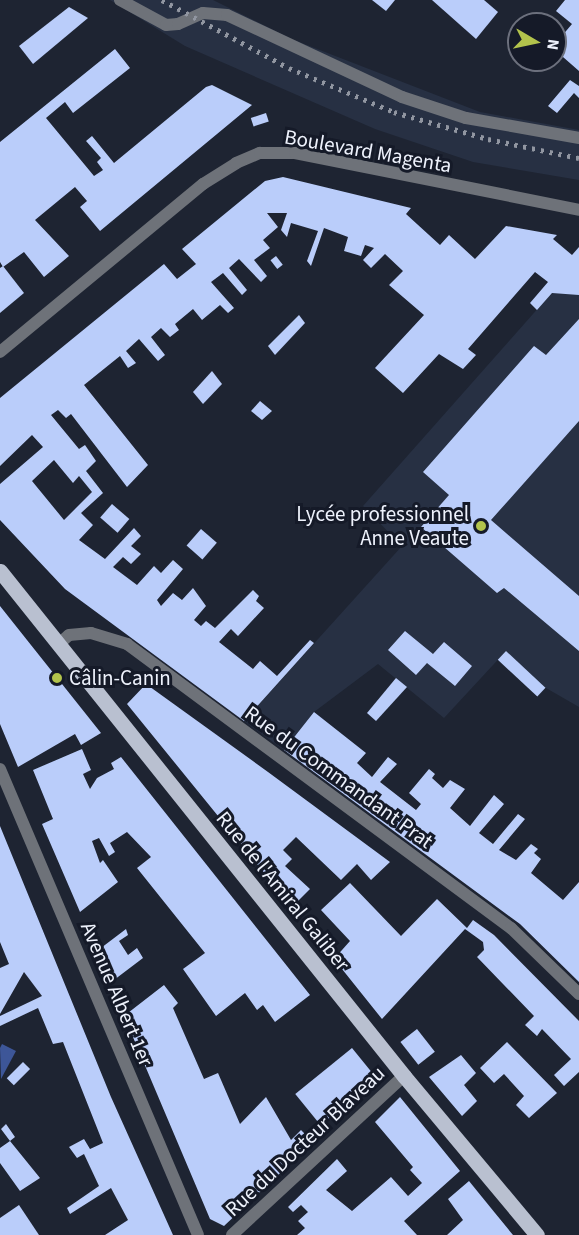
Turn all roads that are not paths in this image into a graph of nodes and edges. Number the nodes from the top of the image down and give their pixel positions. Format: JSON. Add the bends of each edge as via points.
{"nodes":[{"id":1,"x":120,"y":0,"type":"edge"},
{"id":2,"x":579,"y":138,"type":"edge"},
{"id":3,"x":579,"y":210,"type":"edge"},
{"id":4,"x":0,"y":352,"type":"edge"},
{"id":5,"x":0,"y":571,"type":"edge"},
{"id":6,"x":59,"y":644,"type":"junction"},
{"id":7,"x":0,"y":769,"type":"edge"},
{"id":8,"x":579,"y":994,"type":"edge"},
{"id":9,"x":405,"y":1076,"type":"junction"},
{"id":10,"x":198,"y":1235,"type":"edge"},
{"id":11,"x":232,"y":1235,"type":"edge"},
{"id":12,"x":537,"y":1235,"type":"edge"}],
"edges":[{"from":1,"to":2,"type":"street","via":[[166,24],[178,24],[203,13],[227,15],[402,97],[466,118]]},
{"from":3,"to":4,"type":"street","name":"Boulevard Magenta","via":[[295,153],[260,153],[203,184]]},
{"from":5,"to":6,"type":"main road","name":"Rue de l'Amiral Galiber"},
{"from":6,"to":8,"type":"street","name":"Rue du Commandant Prat","via":[[69,635],[91,633],[127,644],[511,928]]},
{"from":6,"to":9,"type":"main road","name":"Rue de l'Amiral Galiber"},
{"from":7,"to":10,"type":"street","name":"Avenue Albert 1er"},
{"from":9,"to":11,"type":"street","name":"Rue du Docteur Blaveau"},
{"from":9,"to":12,"type":"main road","name":"Rue de l'Amiral Galiber"}]}
